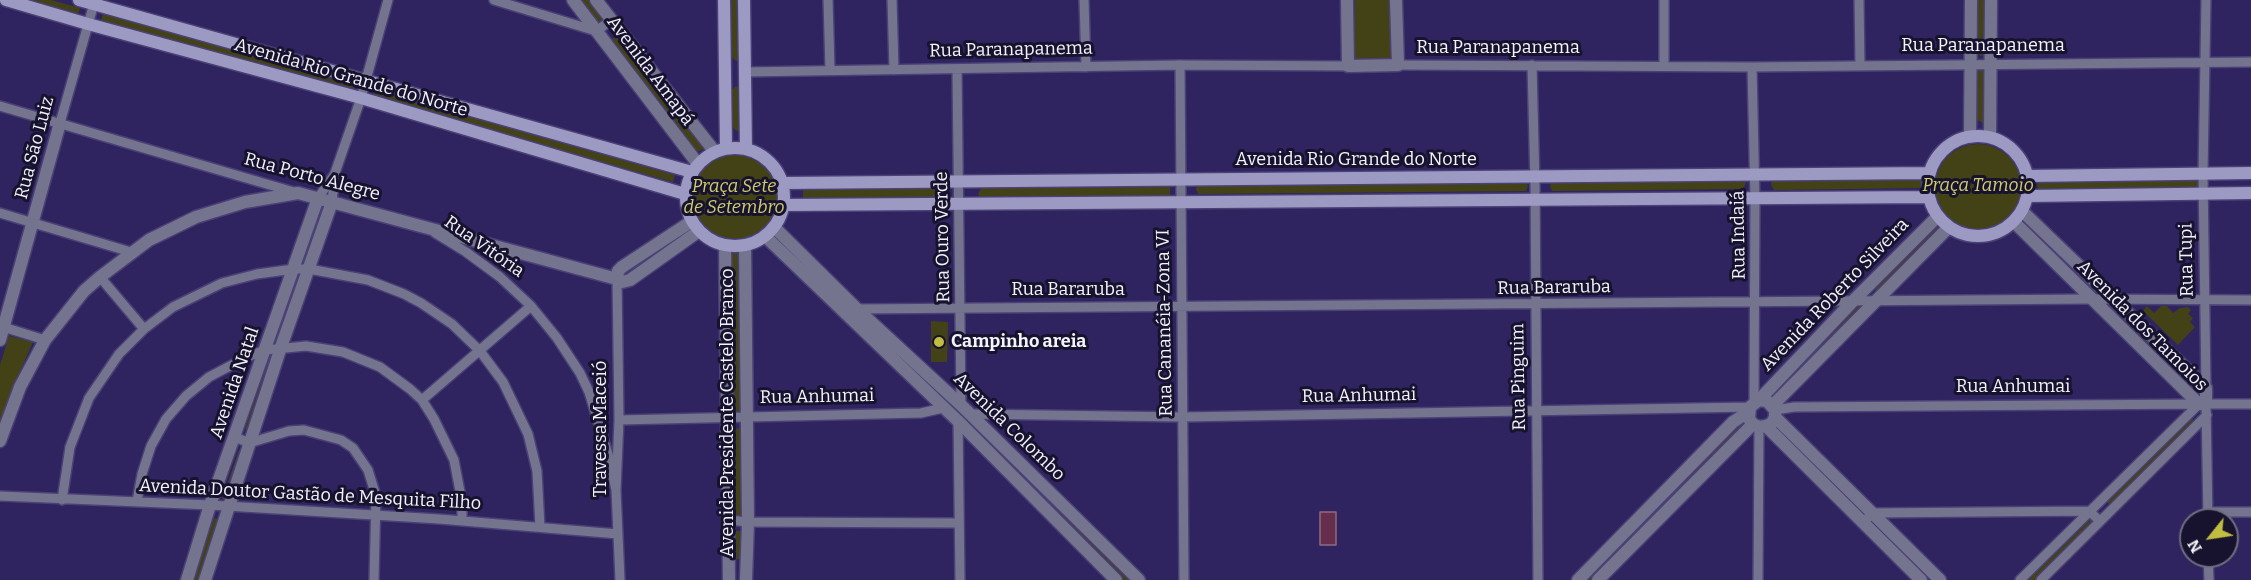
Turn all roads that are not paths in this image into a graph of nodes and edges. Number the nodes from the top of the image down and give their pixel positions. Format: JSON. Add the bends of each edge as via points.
{"nodes":[{"id":1,"x":6,"y":0,"type":"edge"},
{"id":2,"x":78,"y":0,"type":"edge"},
{"id":3,"x":388,"y":0,"type":"edge"},
{"id":4,"x":494,"y":0,"type":"edge"},
{"id":5,"x":573,"y":0,"type":"edge"},
{"id":6,"x":596,"y":0,"type":"edge"},
{"id":7,"x":724,"y":0,"type":"edge"},
{"id":8,"x":744,"y":0,"type":"edge"},
{"id":9,"x":828,"y":0,"type":"edge"},
{"id":10,"x":892,"y":0,"type":"edge"},
{"id":11,"x":1084,"y":0,"type":"edge"},
{"id":12,"x":1347,"y":0,"type":"edge"},
{"id":13,"x":1396,"y":0,"type":"edge"},
{"id":14,"x":1664,"y":0,"type":"edge"},
{"id":15,"x":1859,"y":0,"type":"edge"},
{"id":16,"x":1971,"y":0,"type":"edge"},
{"id":17,"x":1991,"y":0,"type":"edge"},
{"id":18,"x":2206,"y":0,"type":"edge"},
{"id":19,"x":94,"y":2,"type":"edge"},
{"id":20,"x":612,"y":20,"type":"junction"},
{"id":21,"x":88,"y":24,"type":"junction"},
{"id":22,"x":596,"y":31,"type":"junction"},
{"id":23,"x":2205,"y":62,"type":"junction"},
{"id":24,"x":2251,"y":62,"type":"edge"},
{"id":25,"x":1970,"y":63,"type":"junction"},
{"id":26,"x":1990,"y":63,"type":"junction"},
{"id":27,"x":1180,"y":65,"type":"junction"},
{"id":28,"x":1398,"y":65,"type":"junction"},
{"id":29,"x":1532,"y":65,"type":"junction"},
{"id":30,"x":1860,"y":65,"type":"junction"},
{"id":31,"x":1348,"y":66,"type":"junction"},
{"id":32,"x":1664,"y":66,"type":"junction"},
{"id":33,"x":1086,"y":67,"type":"junction"},
{"id":34,"x":1752,"y":67,"type":"junction"},
{"id":35,"x":831,"y":70,"type":"junction"},
{"id":36,"x":894,"y":70,"type":"junction"},
{"id":37,"x":957,"y":70,"type":"junction"},
{"id":38,"x":726,"y":72,"type":"junction"},
{"id":39,"x":744,"y":72,"type":"junction"},
{"id":40,"x":366,"y":79,"type":"junction"},
{"id":41,"x":360,"y":98,"type":"junction"},
{"id":42,"x":0,"y":106,"type":"edge"},
{"id":43,"x":60,"y":123,"type":"junction"},
{"id":44,"x":1970,"y":137,"type":"junction"},
{"id":45,"x":1990,"y":137,"type":"junction"},
{"id":46,"x":746,"y":149,"type":"junction"},
{"id":47,"x":720,"y":150,"type":"junction"},
{"id":48,"x":695,"y":168,"type":"junction"},
{"id":49,"x":335,"y":173,"type":"junction"},
{"id":50,"x":1930,"y":173,"type":"junction"},
{"id":51,"x":2251,"y":173,"type":"edge"},
{"id":52,"x":2203,"y":174,"type":"junction"},
{"id":53,"x":1754,"y":175,"type":"junction"},
{"id":54,"x":2027,"y":176,"type":"junction"},
{"id":55,"x":1535,"y":177,"type":"junction"},
{"id":56,"x":958,"y":180,"type":"junction"},
{"id":57,"x":1179,"y":180,"type":"junction"},
{"id":58,"x":782,"y":183,"type":"junction"},
{"id":59,"x":298,"y":193,"type":"junction"},
{"id":60,"x":2251,"y":193,"type":"edge"},
{"id":61,"x":685,"y":194,"type":"junction"},
{"id":62,"x":2204,"y":194,"type":"junction"},
{"id":63,"x":2028,"y":196,"type":"junction"},
{"id":64,"x":1929,"y":197,"type":"junction"},
{"id":65,"x":318,"y":198,"type":"junction"},
{"id":66,"x":1755,"y":199,"type":"junction"},
{"id":67,"x":1534,"y":200,"type":"junction"},
{"id":68,"x":332,"y":201,"type":"junction"},
{"id":69,"x":959,"y":203,"type":"junction"},
{"id":70,"x":1179,"y":203,"type":"junction"},
{"id":71,"x":783,"y":205,"type":"junction"},
{"id":72,"x":2022,"y":211,"type":"junction"},
{"id":73,"x":0,"y":213,"type":"edge"},
{"id":74,"x":1938,"y":216,"type":"junction"},
{"id":75,"x":34,"y":222,"type":"junction"},
{"id":76,"x":2014,"y":222,"type":"junction"},
{"id":77,"x":422,"y":226,"type":"junction"},
{"id":78,"x":695,"y":226,"type":"junction"},
{"id":79,"x":1949,"y":227,"type":"junction"},
{"id":80,"x":769,"y":231,"type":"junction"},
{"id":81,"x":746,"y":245,"type":"junction"},
{"id":82,"x":726,"y":246,"type":"junction"},
{"id":83,"x":131,"y":252,"type":"junction"},
{"id":84,"x":294,"y":269,"type":"junction"},
{"id":85,"x":309,"y":269,"type":"junction"},
{"id":86,"x":100,"y":276,"type":"junction"},
{"id":87,"x":616,"y":279,"type":"junction"},
{"id":88,"x":2090,"y":299,"type":"junction"},
{"id":89,"x":2111,"y":299,"type":"junction"},
{"id":90,"x":2251,"y":300,"type":"edge"},
{"id":91,"x":1854,"y":301,"type":"junction"},
{"id":92,"x":1876,"y":301,"type":"junction"},
{"id":93,"x":2205,"y":301,"type":"junction"},
{"id":94,"x":1756,"y":302,"type":"junction"},
{"id":95,"x":1535,"y":304,"type":"junction"},
{"id":96,"x":531,"y":306,"type":"junction"},
{"id":97,"x":961,"y":307,"type":"junction"},
{"id":98,"x":1181,"y":307,"type":"junction"},
{"id":99,"x":857,"y":309,"type":"junction"},
{"id":100,"x":2,"y":327,"type":"edge"},
{"id":101,"x":144,"y":328,"type":"junction"},
{"id":102,"x":0,"y":340,"type":"edge"},
{"id":103,"x":45,"y":340,"type":"junction"},
{"id":104,"x":281,"y":347,"type":"junction"},
{"id":105,"x":265,"y":350,"type":"junction"},
{"id":106,"x":480,"y":351,"type":"junction"},
{"id":107,"x":2206,"y":388,"type":"junction"},
{"id":108,"x":422,"y":400,"type":"junction"},
{"id":109,"x":2251,"y":404,"type":"edge"},
{"id":110,"x":961,"y":405,"type":"junction"},
{"id":111,"x":2204,"y":407,"type":"junction"},
{"id":112,"x":943,"y":408,"type":"junction"},
{"id":113,"x":1536,"y":411,"type":"junction"},
{"id":114,"x":1761,"y":413,"type":"junction"},
{"id":115,"x":726,"y":417,"type":"junction"},
{"id":116,"x":748,"y":417,"type":"junction"},
{"id":117,"x":1183,"y":417,"type":"junction"},
{"id":118,"x":619,"y":420,"type":"junction"},
{"id":119,"x":958,"y":422,"type":"junction"},
{"id":120,"x":0,"y":437,"type":"edge"},
{"id":121,"x":235,"y":437,"type":"junction"},
{"id":122,"x":249,"y":443,"type":"junction"},
{"id":123,"x":616,"y":490,"type":"junction"},
{"id":124,"x":0,"y":496,"type":"edge"},
{"id":125,"x":62,"y":500,"type":"junction"},
{"id":126,"x":137,"y":501,"type":"junction"},
{"id":127,"x":210,"y":505,"type":"junction"},
{"id":128,"x":230,"y":507,"type":"junction"},
{"id":129,"x":2208,"y":508,"type":"edge"},
{"id":130,"x":2089,"y":511,"type":"junction"},
{"id":131,"x":376,"y":516,"type":"junction"},
{"id":132,"x":1868,"y":518,"type":"junction"},
{"id":133,"x":462,"y":520,"type":"junction"},
{"id":134,"x":729,"y":520,"type":"junction"},
{"id":135,"x":2100,"y":521,"type":"junction"},
{"id":136,"x":748,"y":522,"type":"junction"},
{"id":137,"x":959,"y":523,"type":"junction"},
{"id":138,"x":540,"y":527,"type":"junction"},
{"id":139,"x":618,"y":534,"type":"junction"},
{"id":140,"x":729,"y":565,"type":"junction"},
{"id":141,"x":746,"y":566,"type":"junction"},
{"id":142,"x":187,"y":580,"type":"edge"},
{"id":143,"x":205,"y":580,"type":"edge"},
{"id":144,"x":374,"y":580,"type":"edge"},
{"id":145,"x":620,"y":580,"type":"edge"},
{"id":146,"x":729,"y":580,"type":"edge"},
{"id":147,"x":746,"y":580,"type":"edge"},
{"id":148,"x":960,"y":580,"type":"edge"},
{"id":149,"x":1116,"y":580,"type":"edge"},
{"id":150,"x":1138,"y":580,"type":"edge"},
{"id":151,"x":1184,"y":580,"type":"edge"},
{"id":152,"x":1538,"y":580,"type":"edge"},
{"id":153,"x":1578,"y":580,"type":"edge"},
{"id":154,"x":1598,"y":580,"type":"edge"},
{"id":155,"x":1758,"y":580,"type":"edge"},
{"id":156,"x":1921,"y":580,"type":"edge"},
{"id":157,"x":1940,"y":580,"type":"edge"},
{"id":158,"x":2020,"y":580,"type":"edge"},
{"id":159,"x":2041,"y":580,"type":"edge"}],
"edges":[{"from":1,"to":21,"type":"main road","name":"Avenida Rio Grande do Norte"},
{"from":2,"to":19,"type":"main road","name":"Avenida Rio Grande do Norte"},
{"from":3,"to":40,"type":"street"},
{"from":4,"to":22,"type":"street"},
{"from":5,"to":22,"type":"street","name":"Avenida Amapá"},
{"from":6,"to":20,"type":"street","name":"Avenida Amapá"},
{"from":7,"to":38,"type":"main road"},
{"from":8,"to":39,"type":"main road"},
{"from":9,"to":35,"type":"street"},
{"from":10,"to":36,"type":"street"},
{"from":11,"to":33,"type":"street"},
{"from":12,"to":31,"type":"street"},
{"from":13,"to":28,"type":"street"},
{"from":14,"to":32,"type":"street"},
{"from":15,"to":30,"type":"street"},
{"from":16,"to":25,"type":"street"},
{"from":17,"to":26,"type":"street"},
{"from":18,"to":23,"type":"street","name":"Rua Tupi"},
{"from":19,"to":21,"type":"street","name":"Rua São Luiz"},
{"from":19,"to":40,"type":"main road","name":"Avenida Rio Grande do Norte"},
{"from":20,"to":22,"type":"street"},
{"from":20,"to":47,"type":"street","name":"Avenida Amapá"},
{"from":21,"to":41,"type":"main road","name":"Avenida Rio Grande do Norte"},
{"from":21,"to":43,"type":"street","name":"Rua São Luiz"},
{"from":22,"to":48,"type":"street","name":"Avenida Amapá"},
{"from":23,"to":24,"type":"street","name":"Rua Paranapanema"},
{"from":23,"to":26,"type":"street","name":"Rua Paranapanema"},
{"from":23,"to":52,"type":"street","name":"Rua Tupi"},
{"from":25,"to":26,"type":"street","name":"Rua Paranapanema"},
{"from":25,"to":30,"type":"street","name":"Rua Paranapanema"},
{"from":25,"to":44,"type":"street"},
{"from":26,"to":45,"type":"street"},
{"from":27,"to":31,"type":"street","name":"Rua Paranapanema"},
{"from":27,"to":33,"type":"street","name":"Rua Paranapanema"},
{"from":27,"to":57,"type":"street","name":"Rua Cananéia-Zona VI"},
{"from":28,"to":29,"type":"street","name":"Rua Paranapanema"},
{"from":28,"to":31,"type":"street","name":"Rua Paranapanema"},
{"from":29,"to":32,"type":"street","name":"Rua Paranapanema"},
{"from":29,"to":55,"type":"street","name":"Rua Pinguim"},
{"from":30,"to":34,"type":"street","name":"Rua Paranapanema"},
{"from":32,"to":34,"type":"street","name":"Rua Paranapanema"},
{"from":33,"to":37,"type":"street","name":"Rua Paranapanema"},
{"from":34,"to":53,"type":"street","name":"Rua Indaiá"},
{"from":35,"to":36,"type":"street","name":"Rua Paranapanema"},
{"from":35,"to":39,"type":"street","name":"Rua Paranapanema"},
{"from":36,"to":37,"type":"street","name":"Rua Paranapanema"},
{"from":37,"to":56,"type":"street","name":"Rua Ouro Verde"},
{"from":38,"to":39,"type":"main road"},
{"from":38,"to":47,"type":"main road"},
{"from":39,"to":46,"type":"main road"},
{"from":40,"to":41,"type":"street"},
{"from":40,"to":48,"type":"main road","name":"Avenida Rio Grande do Norte"},
{"from":41,"to":49,"type":"street"},
{"from":41,"to":61,"type":"main road","name":"Avenida Rio Grande do Norte"},
{"from":42,"to":43,"type":"street","name":"Rua Porto Alegre"},
{"from":43,"to":59,"type":"street","name":"Rua Porto Alegre"},
{"from":43,"to":75,"type":"street","name":"Rua São Luiz"},
{"from":44,"to":45,"type":"main road"},
{"from":44,"to":50,"type":"main road","via":[[1949,145]]},
{"from":45,"to":54,"type":"main road","via":[[2014,151]]},
{"from":46,"to":47,"type":"main road"},
{"from":46,"to":58,"type":"main road","via":[[768,161]]},
{"from":47,"to":48,"type":"main road"},
{"from":48,"to":61,"type":"main road"},
{"from":49,"to":65,"type":"street"},
{"from":49,"to":68,"type":"street"},
{"from":50,"to":53,"type":"main road","name":"Avenida Rio Grande do Norte"},
{"from":50,"to":64,"type":"main road"},
{"from":51,"to":52,"type":"main road"},
{"from":52,"to":54,"type":"main road"},
{"from":52,"to":62,"type":"street","name":"Rua Tupi"},
{"from":53,"to":55,"type":"main road","name":"Avenida Rio Grande do Norte"},
{"from":53,"to":66,"type":"street","name":"Rua Indaiá"},
{"from":54,"to":63,"type":"main road"},
{"from":55,"to":57,"type":"main road","name":"Avenida Rio Grande do Norte"},
{"from":55,"to":67,"type":"street","name":"Rua Pinguim"},
{"from":56,"to":57,"type":"main road","name":"Avenida Rio Grande do Norte"},
{"from":56,"to":58,"type":"main road","name":"Avenida Rio Grande do Norte"},
{"from":56,"to":69,"type":"street","name":"Rua Ouro Verde"},
{"from":57,"to":70,"type":"street","name":"Rua Cananéia-Zona VI"},
{"from":58,"to":71,"type":"main road"},
{"from":59,"to":65,"type":"street","name":"Rua Porto Alegre"},
{"from":59,"to":83,"type":"street","via":[[246,202],[196,217]]},
{"from":60,"to":62,"type":"main road"},
{"from":61,"to":78,"type":"main road"},
{"from":62,"to":63,"type":"main road"},
{"from":62,"to":93,"type":"street","name":"Rua Tupi"},
{"from":63,"to":72,"type":"main road"},
{"from":64,"to":66,"type":"main road"},
{"from":64,"to":74,"type":"main road"},
{"from":65,"to":68,"type":"street","name":"Rua Porto Alegre"},
{"from":65,"to":84,"type":"street","name":"Avenida Natal"},
{"from":66,"to":67,"type":"main road"},
{"from":66,"to":94,"type":"street","name":"Rua Indaiá"},
{"from":67,"to":70,"type":"main road"},
{"from":67,"to":95,"type":"street","name":"Rua Pinguim"},
{"from":68,"to":77,"type":"street","name":"Rua Porto Alegre"},
{"from":68,"to":85,"type":"street","name":"Avenida Natal"},
{"from":69,"to":70,"type":"main road"},
{"from":69,"to":71,"type":"main road"},
{"from":69,"to":97,"type":"street","name":"Rua Ouro Verde"},
{"from":70,"to":98,"type":"street","name":"Rua Cananéia-Zona VI"},
{"from":71,"to":80,"type":"main road"},
{"from":72,"to":76,"type":"main road"},
{"from":72,"to":89,"type":"street","name":"Avenida dos Tamoios"},
{"from":73,"to":75,"type":"street"},
{"from":74,"to":79,"type":"main road"},
{"from":74,"to":91,"type":"street","name":"Avenida Roberto Silveira"},
{"from":75,"to":83,"type":"street"},
{"from":75,"to":100,"type":"street","name":"Rua São Luiz"},
{"from":76,"to":79,"type":"main road","via":[[1982,237]]},
{"from":76,"to":88,"type":"street","name":"Avenida dos Tamoios"},
{"from":77,"to":87,"type":"street","name":"Rua Porto Alegre"},
{"from":77,"to":96,"type":"street","name":"Rua Vitória","via":[[483,264]]},
{"from":78,"to":82,"type":"main road","via":[[711,240]]},
{"from":78,"to":87,"type":"street","via":[[622,267]]},
{"from":79,"to":92,"type":"street","name":"Avenida Roberto Silveira"},
{"from":80,"to":81,"type":"main road"},
{"from":80,"to":99,"type":"street","name":"Avenida Colombo"},
{"from":80,"to":112,"type":"street","name":"Avenida Colombo"},
{"from":81,"to":82,"type":"main road"},
{"from":81,"to":116,"type":"street","name":"Avenida Presidente Castelo Branco"},
{"from":82,"to":115,"type":"street","name":"Avenida Presidente Castelo Branco"},
{"from":83,"to":86,"type":"street"},
{"from":84,"to":85,"type":"street"},
{"from":84,"to":101,"type":"street","via":[[248,276],[205,290]]},
{"from":84,"to":105,"type":"street","name":"Avenida Natal"},
{"from":85,"to":104,"type":"street","name":"Avenida Natal"},
{"from":85,"to":106,"type":"street","via":[[368,280],[404,294],[437,313]]},
{"from":86,"to":101,"type":"street"},
{"from":86,"to":103,"type":"street"},
{"from":87,"to":118,"type":"street","name":"Travessa Maceió"},
{"from":88,"to":89,"type":"street","name":"Rua Bararuba"},
{"from":88,"to":92,"type":"street","name":"Rua Bararuba"},
{"from":88,"to":111,"type":"street","name":"Avenida dos Tamoios"},
{"from":89,"to":93,"type":"street","name":"Rua Bararuba"},
{"from":89,"to":107,"type":"street","name":"Avenida dos Tamoios"},
{"from":90,"to":93,"type":"street","name":"Rua Bararuba"},
{"from":91,"to":92,"type":"street","name":"Rua Bararuba"},
{"from":91,"to":94,"type":"street","name":"Rua Bararuba"},
{"from":91,"to":114,"type":"street","name":"Avenida Roberto Silveira"},
{"from":92,"to":114,"type":"street","name":"Avenida Roberto Silveira"},
{"from":93,"to":107,"type":"street","name":"Rua Tupi"},
{"from":94,"to":95,"type":"street","name":"Rua Bararuba"},
{"from":94,"to":114,"type":"street","name":"Rua Indaiá"},
{"from":95,"to":98,"type":"street","name":"Rua Bararuba"},
{"from":95,"to":113,"type":"street","name":"Rua Pinguim"},
{"from":96,"to":106,"type":"street"},
{"from":96,"to":123,"type":"street","name":"Rua Vitória","via":[[569,355],[589,392]]},
{"from":97,"to":98,"type":"street","name":"Rua Bararuba"},
{"from":97,"to":99,"type":"street","name":"Rua Bararuba"},
{"from":97,"to":110,"type":"street","name":"Rua Ouro Verde"},
{"from":98,"to":117,"type":"street","name":"Rua Cananéia-Zona VI"},
{"from":99,"to":110,"type":"street","name":"Avenida Colombo"},
{"from":100,"to":102,"type":"street","name":"Rua São Luiz"},
{"from":100,"to":103,"type":"street"},
{"from":101,"to":125,"type":"street","via":[[119,354],[89,398],[70,447]]},
{"from":103,"to":120,"type":"street"},
{"from":104,"to":105,"type":"street"},
{"from":104,"to":108,"type":"street","via":[[323,347],[361,358],[380,367]]},
{"from":104,"to":122,"type":"street","name":"Avenida Natal"},
{"from":105,"to":121,"type":"street","name":"Avenida Natal"},
{"from":105,"to":126,"type":"street","via":[[209,377],[176,407],[151,446]]},
{"from":106,"to":108,"type":"street"},
{"from":106,"to":138,"type":"street","via":[[513,398],[528,434],[539,480]]},
{"from":107,"to":111,"type":"street","name":"Rua Tupi"},
{"from":108,"to":133,"type":"street","via":[[454,460]]},
{"from":109,"to":111,"type":"street","name":"Rua Anhumai"},
{"from":110,"to":112,"type":"street","via":[[946,400]]},
{"from":110,"to":117,"type":"street","name":"Rua Anhumai"},
{"from":110,"to":119,"type":"street","via":[[967,419]]},
{"from":110,"to":150,"type":"street","name":"Avenida Colombo"},
{"from":111,"to":114,"type":"street","name":"Rua Anhumai","via":[[1794,407]]},
{"from":111,"to":129,"type":"street","name":"Rua Tupi"},
{"from":111,"to":130,"type":"street","name":"Avenida dos Tamoios"},
{"from":111,"to":135,"type":"street","name":"Avenida dos Tamoios"},
{"from":112,"to":116,"type":"street","name":"Rua Anhumai","via":[[921,413]]},
{"from":112,"to":119,"type":"street","name":"Avenida Colombo"},
{"from":113,"to":114,"type":"street","name":"Rua Anhumai"},
{"from":113,"to":117,"type":"street","name":"Rua Anhumai"},
{"from":113,"to":152,"type":"street","name":"Rua Pinguim"},
{"from":114,"to":132,"type":"street"},
{"from":114,"to":153,"type":"street","name":"Avenida Roberto Silveira","via":[[1733,422]]},
{"from":114,"to":154,"type":"street","name":"Avenida Roberto Silveira"},
{"from":114,"to":155,"type":"street","name":"Rua Indaiá"},
{"from":115,"to":116,"type":"street","name":"Rua Anhumai"},
{"from":115,"to":118,"type":"street","name":"Rua Anhumai"},
{"from":115,"to":134,"type":"street","name":"Avenida Presidente Castelo Branco"},
{"from":116,"to":136,"type":"street","name":"Avenida Presidente Castelo Branco"},
{"from":117,"to":151,"type":"street","name":"Rua Cananéia-Zona VI"},
{"from":118,"to":123,"type":"street","name":"Travessa Maceió"},
{"from":119,"to":137,"type":"street"},
{"from":119,"to":149,"type":"street","name":"Avenida Colombo"},
{"from":121,"to":122,"type":"street"},
{"from":121,"to":127,"type":"street","name":"Avenida Natal"},
{"from":122,"to":128,"type":"street","name":"Avenida Natal"},
{"from":122,"to":131,"type":"street","via":[[304,430],[341,440],[353,448],[368,470],[376,496]]},
{"from":123,"to":139,"type":"street","name":"Travessa Maceió"},
{"from":124,"to":125,"type":"street","name":"Avenida Doutor Gastão de Mesquita Filho"},
{"from":125,"to":126,"type":"street","name":"Avenida Doutor Gastão de Mesquita Filho"},
{"from":126,"to":127,"type":"street","name":"Avenida Doutor Gastão de Mesquita Filho"},
{"from":127,"to":128,"type":"street","name":"Avenida Doutor Gastão de Mesquita Filho"},
{"from":127,"to":142,"type":"street","name":"Avenida Natal"},
{"from":128,"to":131,"type":"street","name":"Avenida Doutor Gastão de Mesquita Filho"},
{"from":128,"to":143,"type":"street","name":"Avenida Natal"},
{"from":130,"to":132,"type":"street"},
{"from":130,"to":135,"type":"street"},
{"from":130,"to":158,"type":"street","name":"Avenida dos Tamoios"},
{"from":131,"to":133,"type":"street","name":"Avenida Doutor Gastão de Mesquita Filho"},
{"from":131,"to":144,"type":"street"},
{"from":132,"to":156,"type":"street"},
{"from":132,"to":157,"type":"street"},
{"from":133,"to":138,"type":"street","name":"Avenida Doutor Gastão de Mesquita Filho"},
{"from":134,"to":136,"type":"street"},
{"from":134,"to":140,"type":"street","name":"Avenida Presidente Castelo Branco"},
{"from":135,"to":159,"type":"street","name":"Avenida dos Tamoios"},
{"from":136,"to":137,"type":"street"},
{"from":136,"to":141,"type":"street","name":"Avenida Presidente Castelo Branco"},
{"from":137,"to":148,"type":"street"},
{"from":138,"to":139,"type":"street","name":"Avenida Doutor Gastão de Mesquita Filho"},
{"from":139,"to":145,"type":"street","name":"Travessa Maceió"},
{"from":140,"to":141,"type":"street"},
{"from":140,"to":146,"type":"street","name":"Avenida Presidente Castelo Branco"},
{"from":141,"to":147,"type":"street","name":"Avenida Presidente Castelo Branco"}]}
